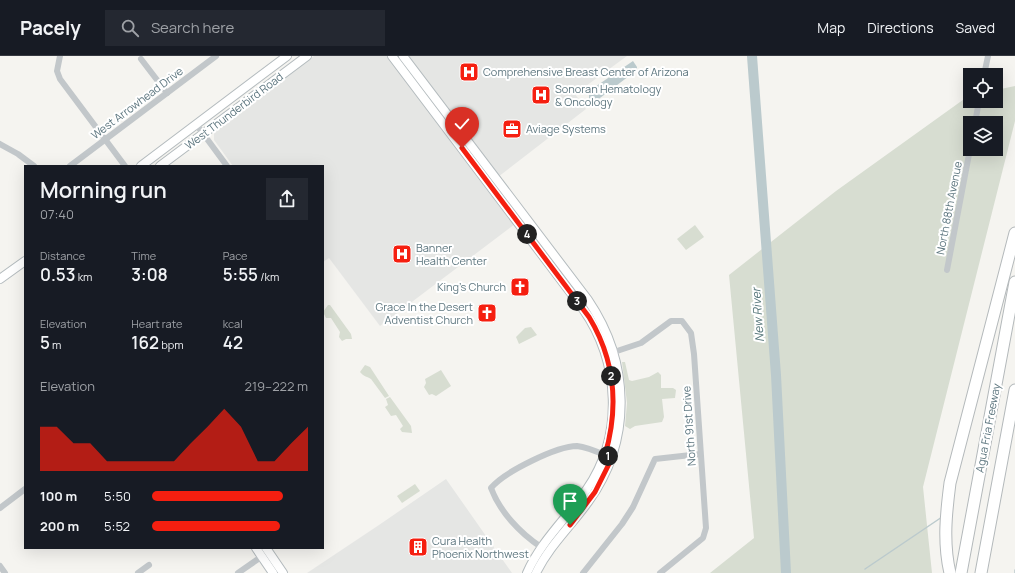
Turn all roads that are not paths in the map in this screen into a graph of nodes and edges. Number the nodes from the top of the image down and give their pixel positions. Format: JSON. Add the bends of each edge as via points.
{"nodes":[{"id":1,"x":60,"y":56,"type":"edge"},
{"id":2,"x":216,"y":56,"type":"edge"},
{"id":3,"x":287,"y":56,"type":"edge"},
{"id":4,"x":307,"y":56,"type":"edge"},
{"id":5,"x":392,"y":56,"type":"edge"},
{"id":6,"x":403,"y":56,"type":"edge"},
{"id":7,"x":988,"y":56,"type":"edge"},
{"id":8,"x":140,"y":59,"type":"dead end"},
{"id":9,"x":409,"y":63,"type":"junction"},
{"id":10,"x":402,"y":68,"type":"junction"},
{"id":11,"x":985,"y":68,"type":"edge"},
{"id":12,"x":167,"y":93,"type":"junction"},
{"id":13,"x":196,"y":124,"type":"junction"},
{"id":14,"x":456,"y":125,"type":"junction"},
{"id":15,"x":448,"y":130,"type":"junction"},
{"id":16,"x":203,"y":134,"type":"junction"},
{"id":17,"x":105,"y":139,"type":"junction"},
{"id":18,"x":0,"y":144,"type":"edge"},
{"id":19,"x":969,"y":156,"type":"edge"},
{"id":20,"x":33,"y":165,"type":"edge"},
{"id":21,"x":71,"y":165,"type":"edge"},
{"id":22,"x":124,"y":165,"type":"edge"},
{"id":23,"x":142,"y":165,"type":"edge"},
{"id":24,"x":161,"y":165,"type":"edge"},
{"id":25,"x":226,"y":165,"type":"edge"},
{"id":26,"x":487,"y":167,"type":"junction"},
{"id":27,"x":480,"y":172,"type":"junction"},
{"id":28,"x":519,"y":210,"type":"junction"},
{"id":29,"x":512,"y":215,"type":"junction"},
{"id":30,"x":1015,"y":233,"type":"edge"},
{"id":31,"x":545,"y":252,"type":"junction"},
{"id":32,"x":24,"y":261,"type":"edge"},
{"id":33,"x":947,"y":270,"type":"dead end"},
{"id":34,"x":0,"y":279,"type":"edge"},
{"id":35,"x":1015,"y":282,"type":"edge"},
{"id":36,"x":599,"y":326,"type":"junction"},
{"id":37,"x":614,"y":352,"type":"junction"},
{"id":38,"x":1015,"y":390,"type":"edge"},
{"id":39,"x":617,"y":395,"type":"junction"},
{"id":40,"x":700,"y":454,"type":"junction"},
{"id":41,"x":608,"y":457,"type":"junction"},
{"id":42,"x":24,"y":490,"type":"edge"},
{"id":43,"x":0,"y":508,"type":"edge"},
{"id":44,"x":541,"y":547,"type":"junction"},
{"id":45,"x":265,"y":552,"type":"edge"},
{"id":46,"x":149,"y":565,"type":"dead end"},
{"id":47,"x":0,"y":566,"type":"edge"},
{"id":48,"x":5,"y":573,"type":"edge"},
{"id":49,"x":138,"y":573,"type":"edge"},
{"id":50,"x":238,"y":573,"type":"edge"},
{"id":51,"x":273,"y":573,"type":"edge"},
{"id":52,"x":283,"y":573,"type":"edge"},
{"id":53,"x":527,"y":573,"type":"edge"},
{"id":54,"x":536,"y":573,"type":"edge"},
{"id":55,"x":583,"y":573,"type":"edge"},
{"id":56,"x":660,"y":573,"type":"edge"},
{"id":57,"x":950,"y":573,"type":"edge"},
{"id":58,"x":961,"y":573,"type":"edge"},
{"id":59,"x":981,"y":573,"type":"edge"}],
"edges":[{"from":1,"to":17,"type":"street","via":[[57,70],[60,79]]},
{"from":2,"to":12,"type":"street","name":"West Arrowhead Drive"},
{"from":3,"to":13,"type":"street","name":"West Thunderbird Road"},
{"from":4,"to":16,"type":"street","name":"West Thunderbird Road"},
{"from":5,"to":10,"type":"street"},
{"from":6,"to":9,"type":"street"},
{"from":7,"to":11,"type":"street"},
{"from":8,"to":12,"type":"street"},
{"from":9,"to":10,"type":"street"},
{"from":9,"to":14,"type":"street"},
{"from":10,"to":15,"type":"street"},
{"from":12,"to":17,"type":"street","name":"West Arrowhead Drive"},
{"from":13,"to":16,"type":"street"},
{"from":13,"to":23,"type":"street","name":"West Thunderbird Road"},
{"from":14,"to":15,"type":"street"},
{"from":14,"to":26,"type":"street"},
{"from":15,"to":27,"type":"street"},
{"from":16,"to":24,"type":"street","name":"West Thunderbird Road"},
{"from":16,"to":25,"type":"street"},
{"from":17,"to":21,"type":"street","name":"West Arrowhead Drive"},
{"from":17,"to":22,"type":"street"},
{"from":18,"to":20,"type":"street"},
{"from":19,"to":33,"type":"street","name":"North 88th Avenue"},
{"from":26,"to":27,"type":"street"},
{"from":26,"to":28,"type":"street"},
{"from":27,"to":29,"type":"street"},
{"from":28,"to":29,"type":"street"},
{"from":28,"to":31,"type":"street"},
{"from":29,"to":31,"type":"street"},
{"from":30,"to":57,"type":"highway","via":[[950,483],[945,524]]},
{"from":31,"to":36,"type":"street","via":[[588,300]]},
{"from":32,"to":34,"type":"street"},
{"from":35,"to":58,"type":"highway","name":"Agua Fria Freeway"},
{"from":36,"to":37,"type":"street"},
{"from":36,"to":39,"type":"street"},
{"from":37,"to":39,"type":"street","via":[[620,375]]},
{"from":37,"to":40,"type":"street","name":"North 91st Drive","via":[[641,343],[671,321],[682,320],[691,333]]},
{"from":38,"to":59,"type":"highway","name":"Agua Fria Freeway"},
{"from":39,"to":41,"type":"street","via":[[620,426]]},
{"from":40,"to":55,"type":"street","via":[[655,458],[633,507]]},
{"from":40,"to":56,"type":"street","name":"North 91st Drive","via":[[705,533],[697,544]]},
{"from":41,"to":44,"type":"street","via":[[586,490]]},
{"from":41,"to":44,"type":"street","via":[[582,447],[569,447],[521,466],[491,488],[516,527]]},
{"from":41,"to":54,"type":"street","via":[[605,475],[592,497],[550,549]]},
{"from":42,"to":43,"type":"street"},
{"from":44,"to":53,"type":"street"},
{"from":45,"to":50,"type":"street"},
{"from":45,"to":51,"type":"street"},
{"from":45,"to":52,"type":"street"},
{"from":46,"to":49,"type":"street"},
{"from":47,"to":48,"type":"street"}]}
